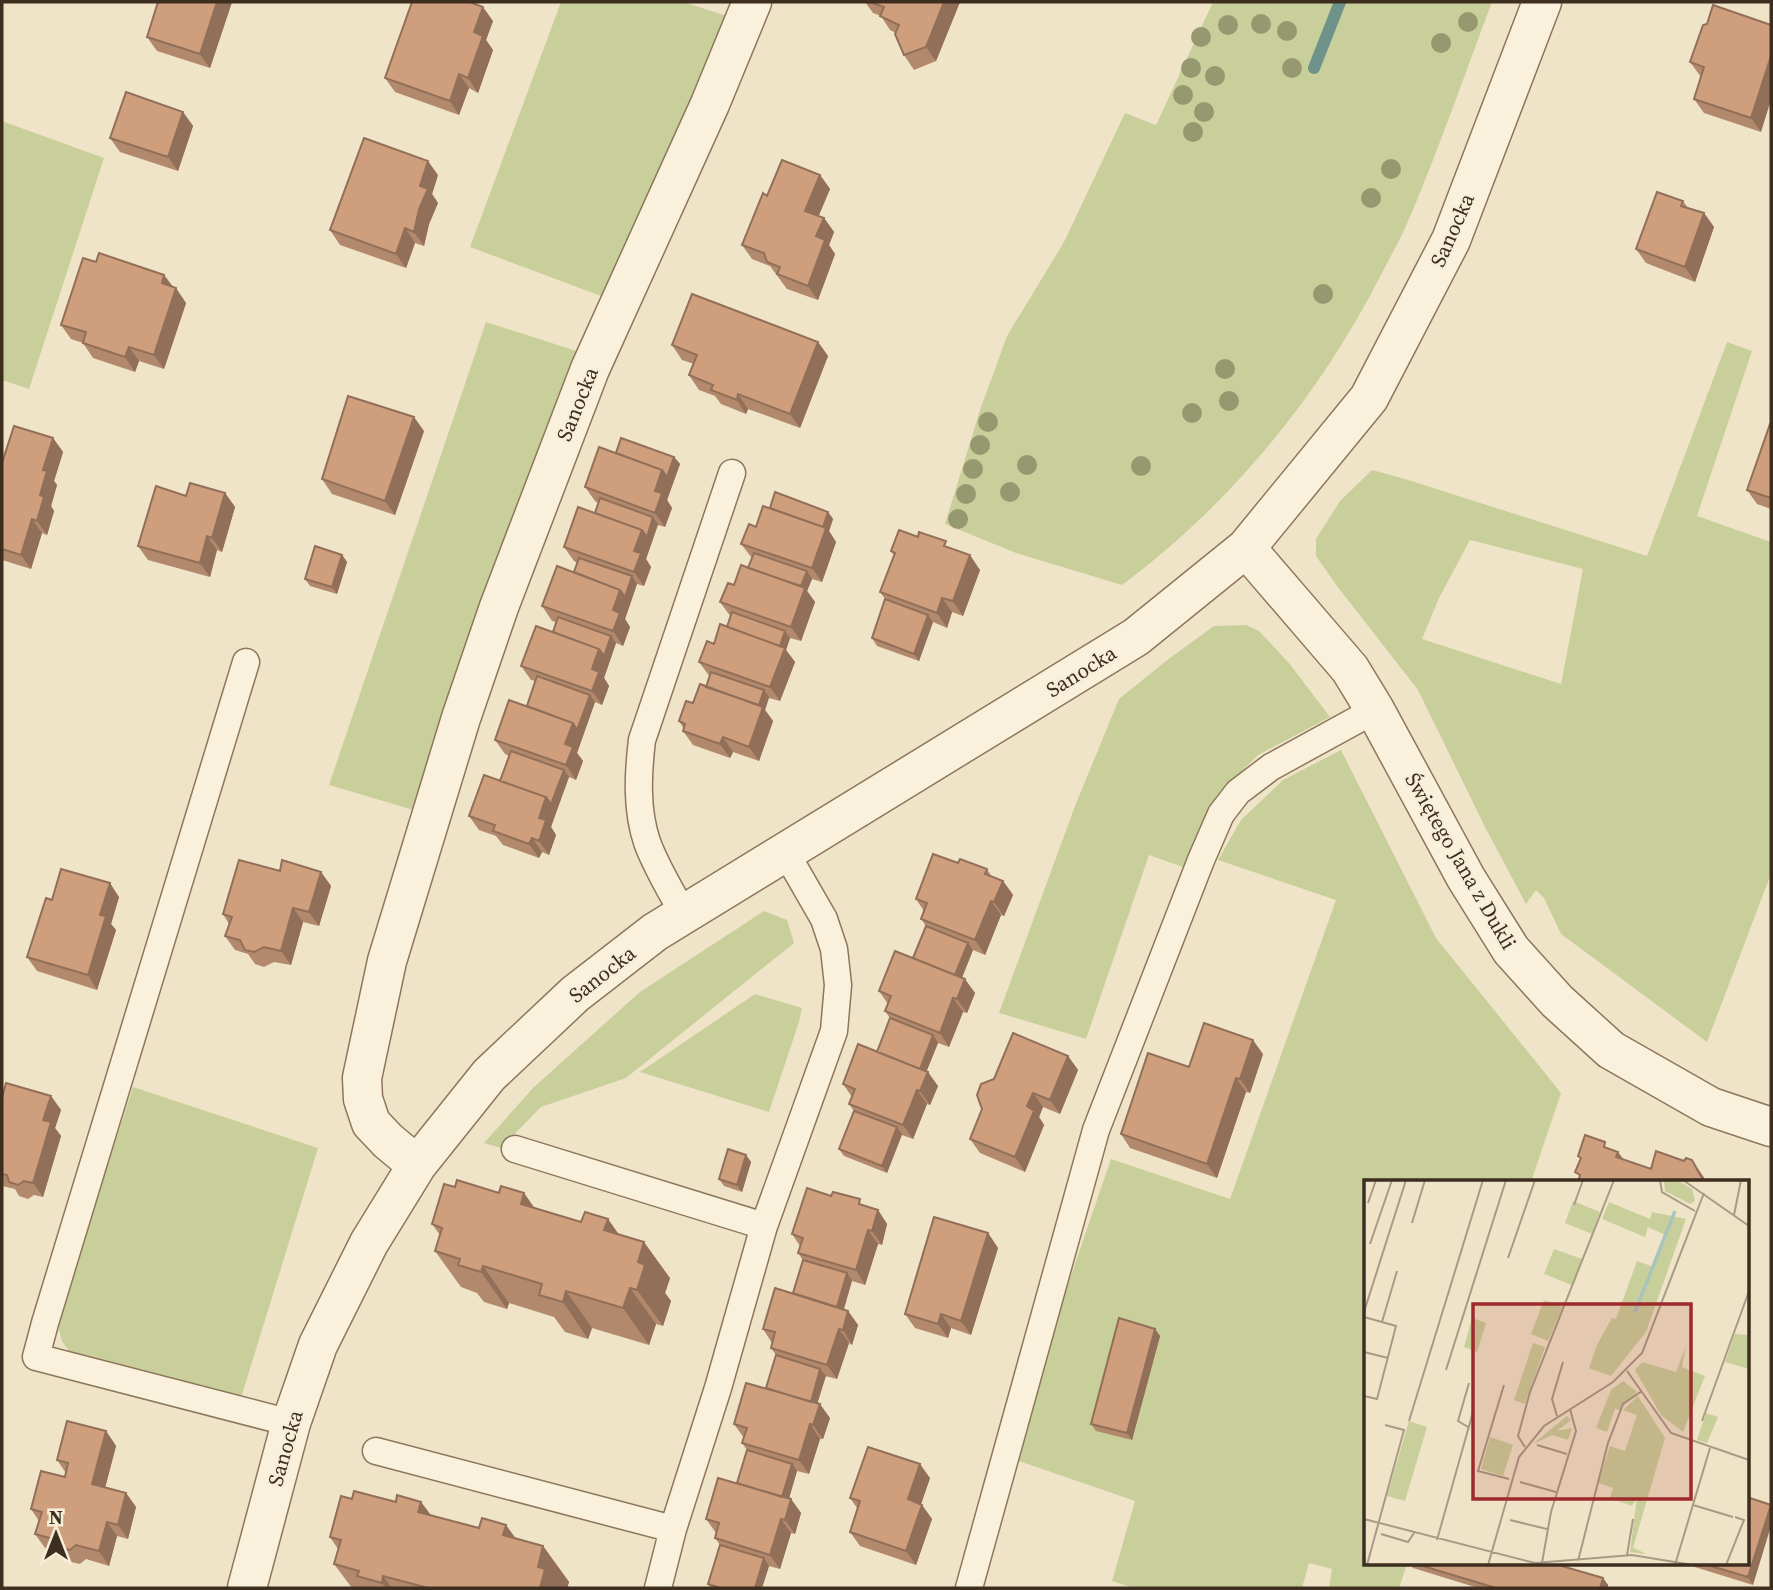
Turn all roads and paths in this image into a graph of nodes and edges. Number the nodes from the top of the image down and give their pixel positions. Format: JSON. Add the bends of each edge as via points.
{"nodes":[{"id":1,"x":752,"y":2,"type":"edge"},
{"id":2,"x":1542,"y":2,"type":"edge"},
{"id":3,"x":732,"y":473,"type":"dead end"},
{"id":4,"x":1246,"y":548,"type":"junction"},
{"id":5,"x":246,"y":662,"type":"dead end"},
{"id":6,"x":1375,"y":710,"type":"junction"},
{"id":7,"x":786,"y":853,"type":"junction"},
{"id":8,"x":684,"y":915,"type":"junction"},
{"id":9,"x":1771,"y":1127,"type":"edge"},
{"id":10,"x":515,"y":1149,"type":"dead end"},
{"id":11,"x":417,"y":1165,"type":"junction"},
{"id":12,"x":764,"y":1226,"type":"junction"},
{"id":13,"x":291,"y":1423,"type":"junction"},
{"id":14,"x":376,"y":1451,"type":"dead end"},
{"id":15,"x":673,"y":1529,"type":"junction"},
{"id":16,"x":247,"y":1588,"type":"edge"},
{"id":17,"x":658,"y":1588,"type":"edge"},
{"id":18,"x":969,"y":1588,"type":"edge"}],
"edges":[{"from":1,"to":11,"type":"street","name":"Sanocka","via":[[590,369],[499,607],[387,961],[362,1078],[363,1099],[371,1123]]},
{"from":2,"to":4,"type":"street","name":"Sanocka","via":[[1451,240],[1368,398]]},
{"from":3,"to":8,"type":"lane","via":[[642,740],[638,772],[647,842]]},
{"from":4,"to":6,"type":"street","name":"Świętego Jana z Dukli","via":[[1350,669]]},
{"from":4,"to":7,"type":"street","name":"Sanocka","via":[[1136,637]]},
{"from":5,"to":13,"type":"lane","via":[[36,1357]]},
{"from":6,"to":9,"type":"street","name":"Świętego Jana z Dukli","via":[[1466,878],[1511,950],[1557,1001],[1612,1050],[1711,1107]]},
{"from":6,"to":18,"type":"lane","via":[[1271,767],[1238,792],[1221,814],[1096,1130]]},
{"from":7,"to":8,"type":"street","name":"Sanocka"},
{"from":7,"to":12,"type":"lane","via":[[824,919],[834,949],[838,985],[834,1031]]},
{"from":8,"to":11,"type":"street","name":"Sanocka","via":[[575,994],[489,1075]]},
{"from":10,"to":12,"type":"lane"},
{"from":11,"to":13,"type":"street","name":"Sanocka","via":[[369,1243],[317,1345]]},
{"from":12,"to":15,"type":"lane"},
{"from":13,"to":16,"type":"street","name":"Sanocka"},
{"from":14,"to":15,"type":"lane"},
{"from":15,"to":17,"type":"lane"}]}
